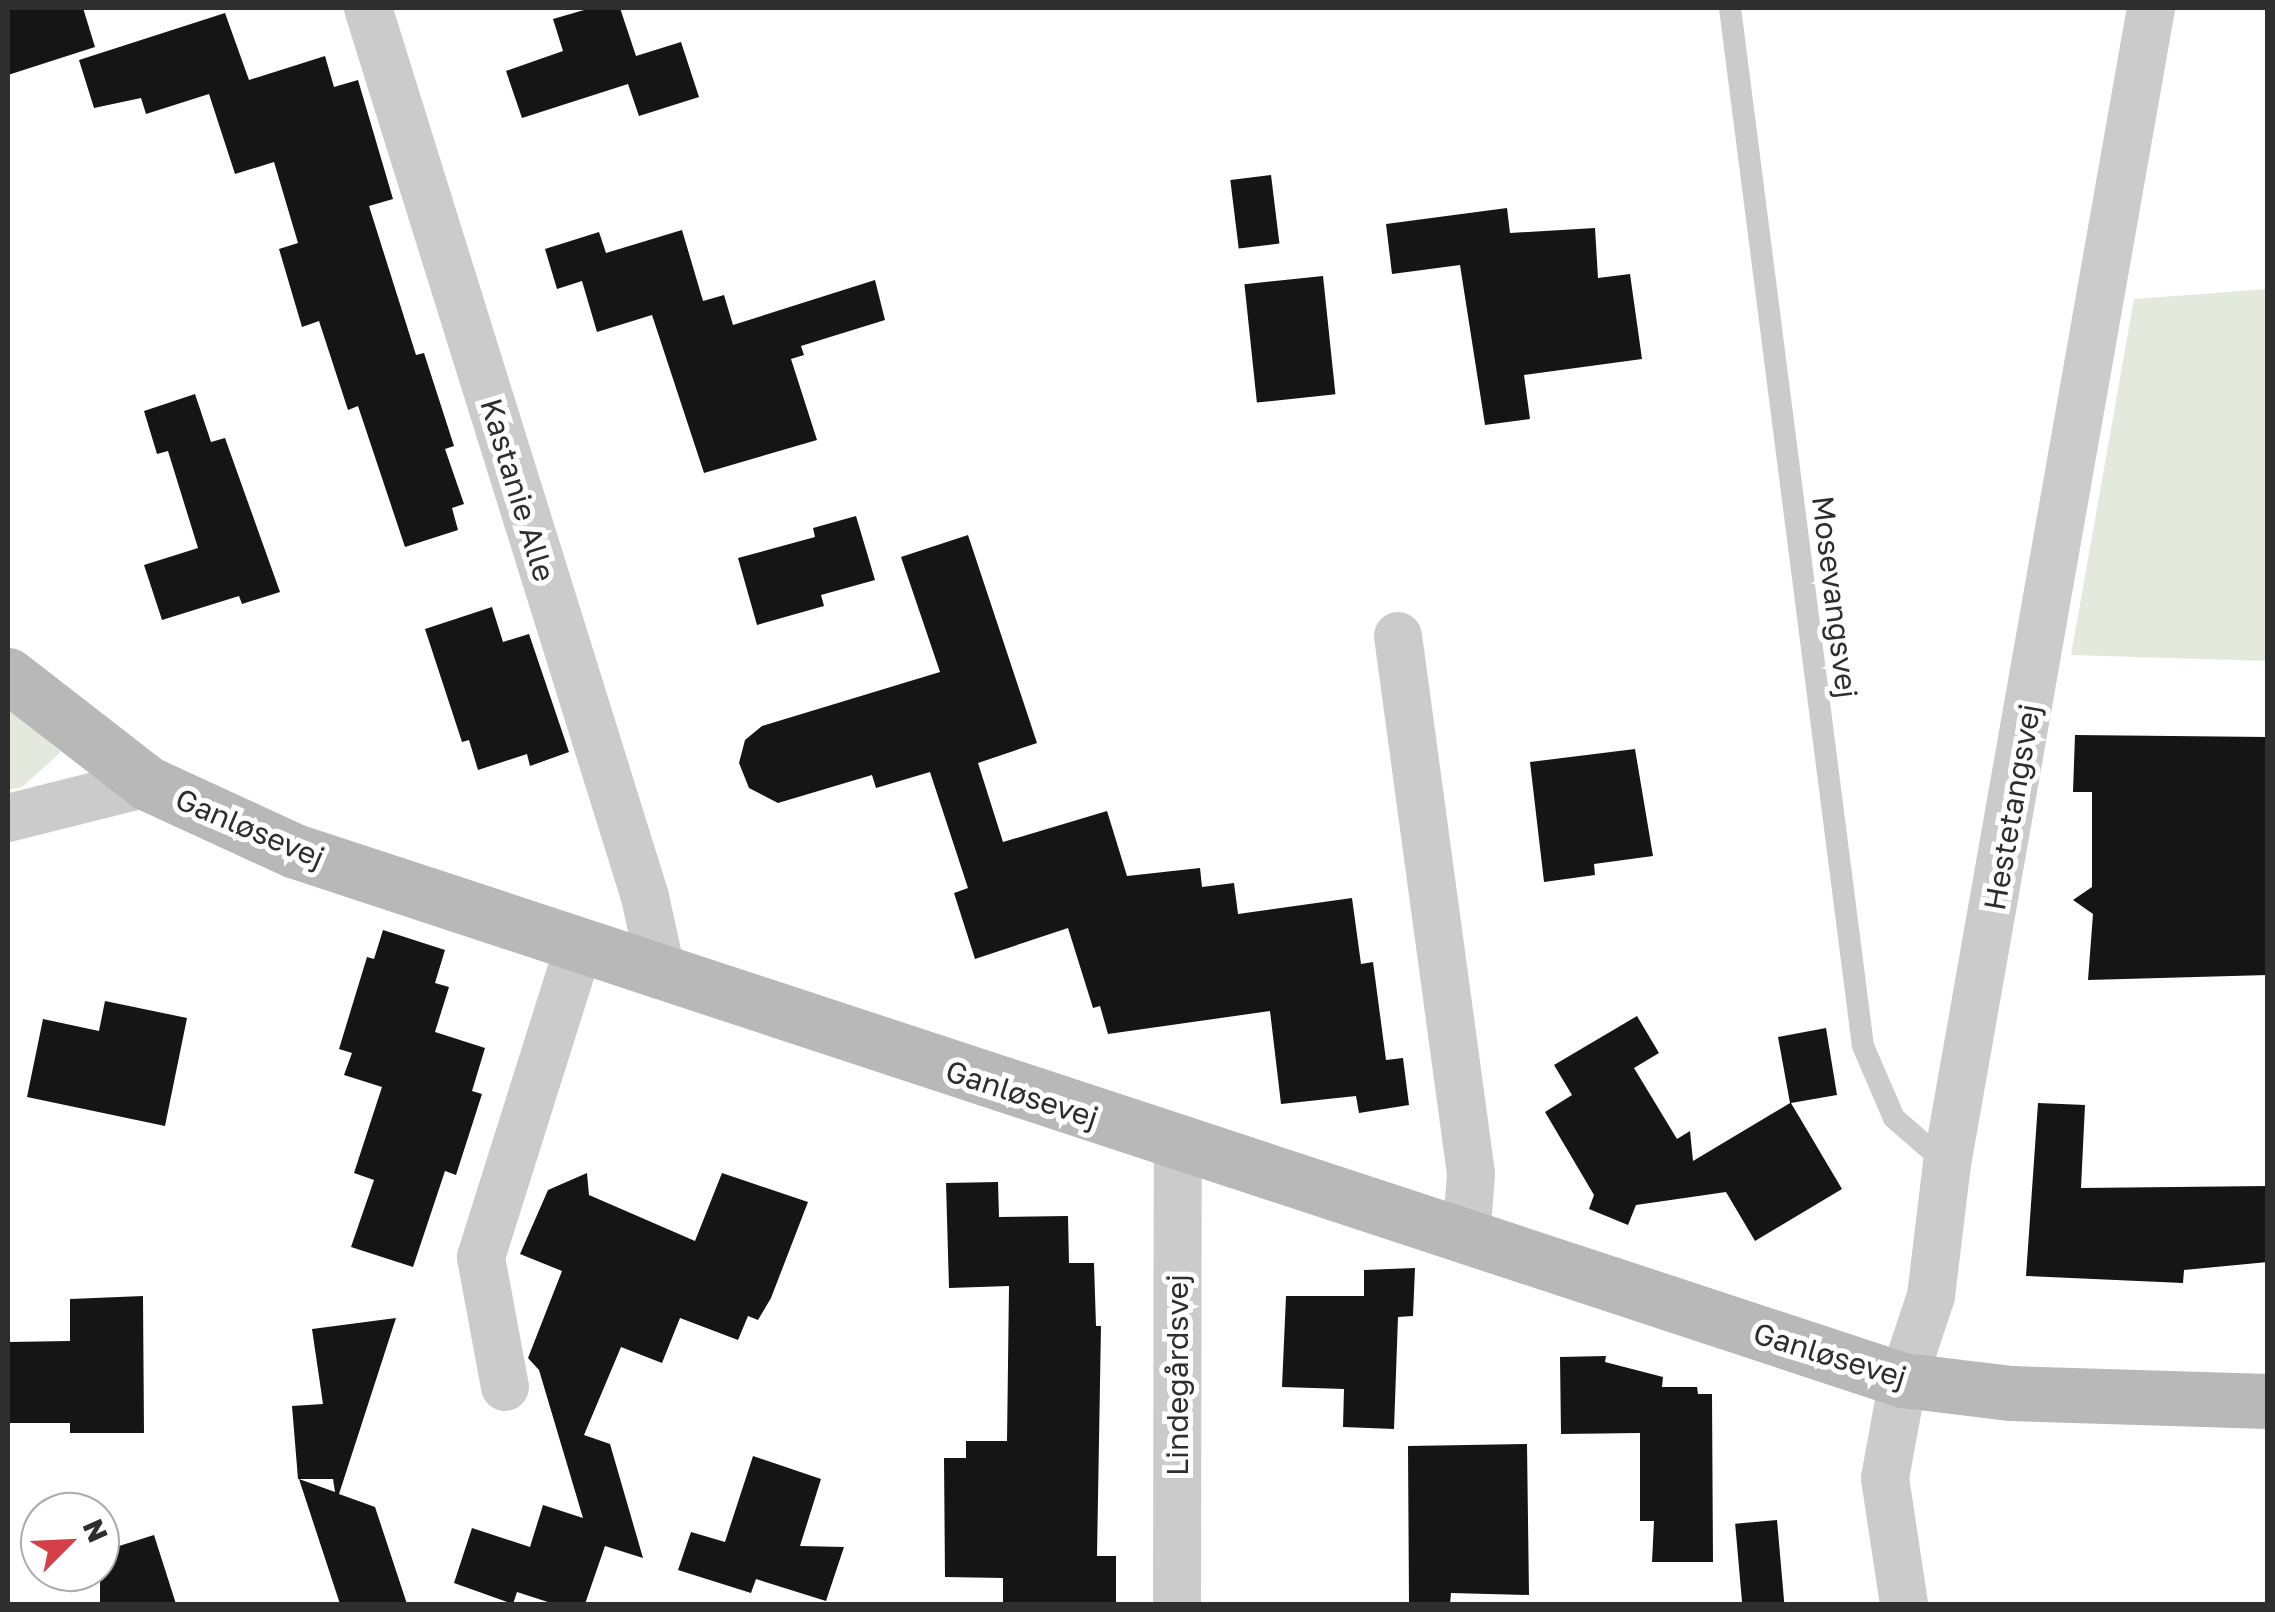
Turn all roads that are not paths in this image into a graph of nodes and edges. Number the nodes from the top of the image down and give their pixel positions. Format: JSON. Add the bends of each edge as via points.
{"nodes":[{"id":1,"x":368,"y":8,"type":"edge"},
{"id":2,"x":1730,"y":8,"type":"edge"},
{"id":3,"x":2151,"y":8,"type":"edge"},
{"id":4,"x":1398,"y":636,"type":"dead end"},
{"id":5,"x":8,"y":676,"type":"edge"},
{"id":6,"x":146,"y":783,"type":"junction"},
{"id":7,"x":8,"y":818,"type":"edge"},
{"id":8,"x":578,"y":949,"type":"junction"},
{"id":9,"x":662,"y":976,"type":"junction"},
{"id":10,"x":1178,"y":1145,"type":"junction"},
{"id":11,"x":1947,"y":1164,"type":"junction"},
{"id":12,"x":1466,"y":1239,"type":"junction"},
{"id":13,"x":1903,"y":1380,"type":"junction"},
{"id":14,"x":505,"y":1387,"type":"dead end"},
{"id":15,"x":2268,"y":1401,"type":"edge"},
{"id":16,"x":1177,"y":1604,"type":"edge"},
{"id":17,"x":1904,"y":1604,"type":"edge"}],
"edges":[{"from":1,"to":9,"type":"street","name":"Kastanie Alle","via":[[646,898]]},
{"from":2,"to":11,"type":"lane","name":"Mosevangsvej","via":[[1862,1046],[1894,1118]]},
{"from":3,"to":11,"type":"street","name":"Hestetangsvej"},
{"from":4,"to":12,"type":"street","via":[[1471,1174]]},
{"from":5,"to":6,"type":"street","name":"Ganløsevej"},
{"from":6,"to":7,"type":"street"},
{"from":6,"to":8,"type":"street","name":"Ganløsevej","via":[[295,851]]},
{"from":8,"to":9,"type":"street","name":"Ganløsevej"},
{"from":8,"to":14,"type":"street","via":[[482,1257]]},
{"from":9,"to":10,"type":"street","name":"Ganløsevej"},
{"from":10,"to":12,"type":"street","name":"Ganløsevej"},
{"from":10,"to":16,"type":"street","name":"Lindegårdsvej"},
{"from":11,"to":13,"type":"street","name":"Hestetangsvej","via":[[1931,1296]]},
{"from":12,"to":13,"type":"street","name":"Ganløsevej"},
{"from":13,"to":15,"type":"street","name":"Ganløsevej","via":[[2010,1393]]},
{"from":13,"to":17,"type":"street","name":"Hestetangsvej","via":[[1885,1478]]}]}
